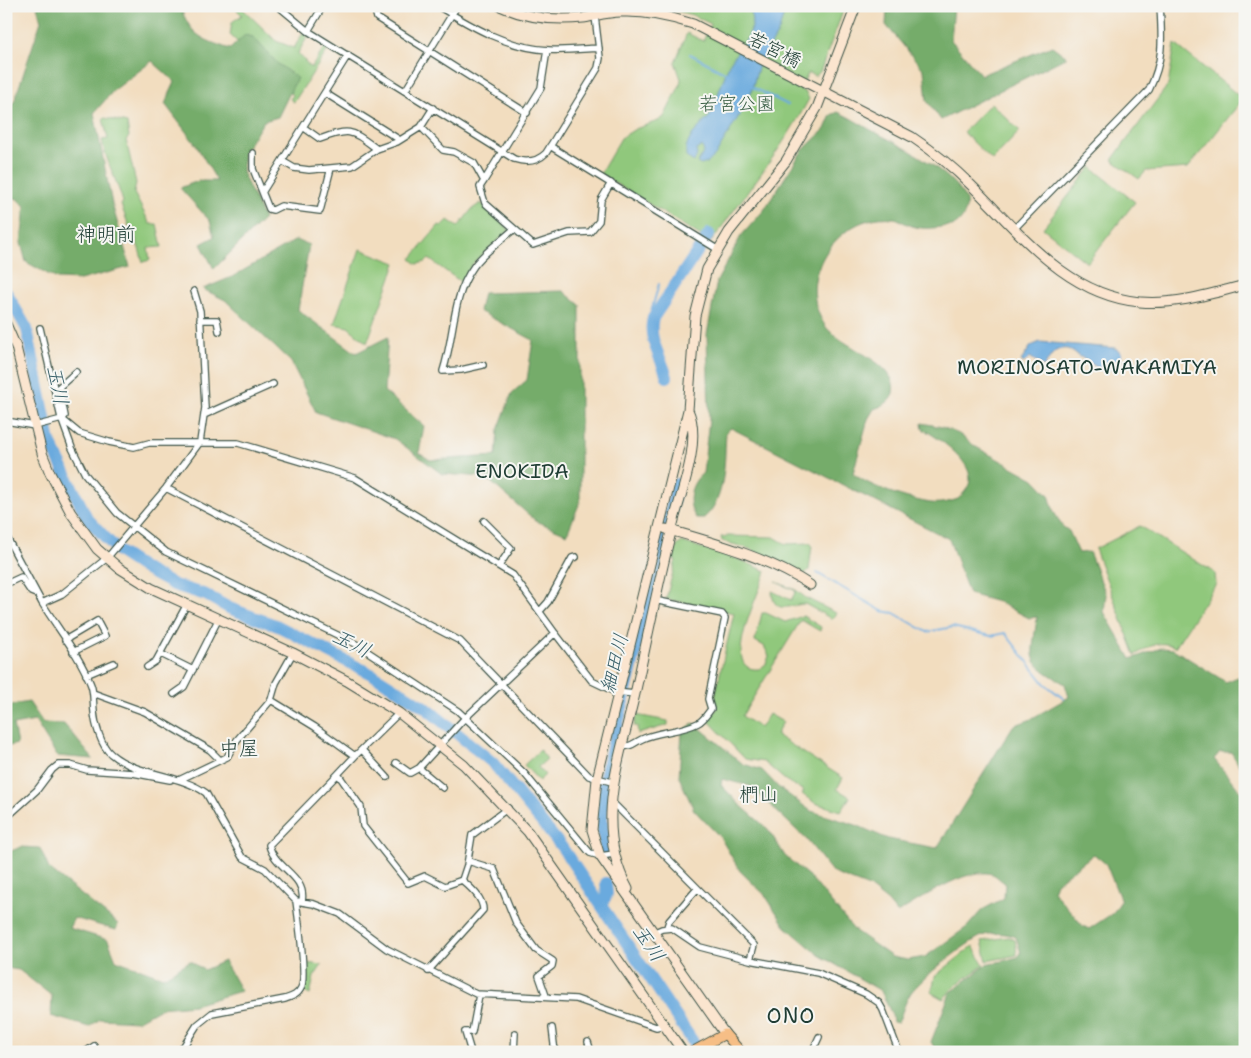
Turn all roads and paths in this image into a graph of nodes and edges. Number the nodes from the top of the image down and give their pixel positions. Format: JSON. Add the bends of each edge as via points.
{"nodes":[{"id":1,"x":278,"y":6,"type":"edge"},
{"id":2,"x":323,"y":6,"type":"edge"},
{"id":3,"x":381,"y":6,"type":"edge"},
{"id":4,"x":438,"y":6,"type":"edge"},
{"id":5,"x":457,"y":6,"type":"edge"},
{"id":6,"x":500,"y":6,"type":"edge"},
{"id":7,"x":856,"y":6,"type":"edge"},
{"id":8,"x":1160,"y":6,"type":"edge"},
{"id":9,"x":452,"y":15,"type":"junction"},
{"id":10,"x":595,"y":16,"type":"junction"},
{"id":11,"x":308,"y":30,"type":"junction"},
{"id":12,"x":599,"y":48,"type":"junction"},
{"id":13,"x":547,"y":50,"type":"junction"},
{"id":14,"x":429,"y":52,"type":"junction"},
{"id":15,"x":348,"y":55,"type":"junction"},
{"id":16,"x":405,"y":91,"type":"junction"},
{"id":17,"x":824,"y":92,"type":"junction"},
{"id":18,"x":325,"y":93,"type":"junction"},
{"id":19,"x":433,"y":108,"type":"junction"},
{"id":20,"x":526,"y":112,"type":"junction"},
{"id":21,"x":303,"y":127,"type":"junction"},
{"id":22,"x":421,"y":127,"type":"junction"},
{"id":23,"x":400,"y":140,"type":"junction"},
{"id":24,"x":550,"y":146,"type":"junction"},
{"id":25,"x":377,"y":149,"type":"junction"},
{"id":26,"x":502,"y":152,"type":"junction"},
{"id":27,"x":253,"y":153,"type":"dead end"},
{"id":28,"x":282,"y":161,"type":"junction"},
{"id":29,"x":331,"y":168,"type":"junction"},
{"id":30,"x":484,"y":181,"type":"junction"},
{"id":31,"x":611,"y":184,"type":"junction"},
{"id":32,"x":263,"y":191,"type":"junction"},
{"id":33,"x":1014,"y":229,"type":"junction"},
{"id":34,"x":514,"y":230,"type":"junction"},
{"id":35,"x":717,"y":249,"type":"junction"},
{"id":36,"x":1245,"y":286,"type":"edge"},
{"id":37,"x":194,"y":291,"type":"dead end"},
{"id":38,"x":200,"y":320,"type":"junction"},
{"id":39,"x":6,"y":324,"type":"edge"},
{"id":40,"x":40,"y":328,"type":"dead end"},
{"id":41,"x":219,"y":331,"type":"dead end"},
{"id":42,"x":483,"y":365,"type":"dead end"},
{"id":43,"x":76,"y":372,"type":"dead end"},
{"id":44,"x":273,"y":384,"type":"dead end"},
{"id":45,"x":688,"y":410,"type":"junction"},
{"id":46,"x":204,"y":415,"type":"junction"},
{"id":47,"x":61,"y":420,"type":"junction"},
{"id":48,"x":6,"y":421,"type":"edge"},
{"id":49,"x":38,"y":426,"type":"junction"},
{"id":50,"x":200,"y":442,"type":"junction"},
{"id":51,"x":166,"y":488,"type":"junction"},
{"id":52,"x":484,"y":521,"type":"dead end"},
{"id":53,"x":132,"y":528,"type":"junction"},
{"id":54,"x":665,"y":529,"type":"junction"},
{"id":55,"x":6,"y":536,"type":"edge"},
{"id":56,"x":108,"y":556,"type":"junction"},
{"id":57,"x":576,"y":557,"type":"dead end"},
{"id":58,"x":500,"y":566,"type":"junction"},
{"id":59,"x":6,"y":584,"type":"edge"},
{"id":60,"x":810,"y":584,"type":"dead end"},
{"id":61,"x":36,"y":594,"type":"junction"},
{"id":62,"x":648,"y":602,"type":"junction"},
{"id":63,"x":42,"y":603,"type":"junction"},
{"id":64,"x":186,"y":606,"type":"junction"},
{"id":65,"x":540,"y":611,"type":"junction"},
{"id":66,"x":218,"y":620,"type":"junction"},
{"id":67,"x":555,"y":633,"type":"junction"},
{"id":68,"x":65,"y":640,"type":"junction"},
{"id":69,"x":73,"y":652,"type":"junction"},
{"id":70,"x":293,"y":653,"type":"junction"},
{"id":71,"x":160,"y":654,"type":"junction"},
{"id":72,"x":114,"y":664,"type":"dead end"},
{"id":73,"x":147,"y":667,"type":"dead end"},
{"id":74,"x":193,"y":670,"type":"junction"},
{"id":75,"x":86,"y":675,"type":"junction"},
{"id":76,"x":500,"y":684,"type":"junction"},
{"id":77,"x":621,"y":691,"type":"junction"},
{"id":78,"x":93,"y":693,"type":"junction"},
{"id":79,"x":633,"y":693,"type":"junction"},
{"id":80,"x":174,"y":694,"type":"dead end"},
{"id":81,"x":271,"y":700,"type":"junction"},
{"id":82,"x":399,"y":713,"type":"junction"},
{"id":83,"x":464,"y":720,"type":"junction"},
{"id":84,"x":441,"y":742,"type":"junction"},
{"id":85,"x":621,"y":747,"type":"junction"},
{"id":86,"x":362,"y":750,"type":"junction"},
{"id":87,"x":355,"y":756,"type":"junction"},
{"id":88,"x":220,"y":760,"type":"junction"},
{"id":89,"x":396,"y":763,"type":"dead end"},
{"id":90,"x":419,"y":768,"type":"junction"},
{"id":91,"x":338,"y":774,"type":"junction"},
{"id":92,"x":383,"y":776,"type":"dead end"},
{"id":93,"x":181,"y":780,"type":"junction"},
{"id":94,"x":599,"y":780,"type":"junction"},
{"id":95,"x":611,"y":782,"type":"junction"},
{"id":96,"x":443,"y":788,"type":"dead end"},
{"id":97,"x":611,"y":801,"type":"junction"},
{"id":98,"x":508,"y":808,"type":"junction"},
{"id":99,"x":6,"y":818,"type":"edge"},
{"id":100,"x":612,"y":855,"type":"junction"},
{"id":101,"x":601,"y":856,"type":"junction"},
{"id":102,"x":468,"y":861,"type":"junction"},
{"id":103,"x":462,"y":880,"type":"junction"},
{"id":104,"x":697,"y":889,"type":"junction"},
{"id":105,"x":299,"y":901,"type":"junction"},
{"id":106,"x":634,"y":903,"type":"junction"},
{"id":107,"x":667,"y":927,"type":"junction"},
{"id":108,"x":655,"y":932,"type":"junction"},
{"id":109,"x":750,"y":960,"type":"junction"},
{"id":110,"x":428,"y":971,"type":"junction"},
{"id":111,"x":479,"y":995,"type":"junction"},
{"id":112,"x":546,"y":996,"type":"junction"},
{"id":113,"x":664,"y":1025,"type":"junction"},
{"id":114,"x":552,"y":1028,"type":"dead end"},
{"id":115,"x":516,"y":1033,"type":"dead end"},
{"id":116,"x":721,"y":1036,"type":"junction"},
{"id":117,"x":819,"y":1037,"type":"dead end"},
{"id":118,"x":588,"y":1042,"type":"dead end"},
{"id":119,"x":94,"y":1046,"type":"dead end"},
{"id":120,"x":898,"y":1050,"type":"edge"},
{"id":121,"x":85,"y":1052,"type":"edge"},
{"id":122,"x":180,"y":1052,"type":"edge"},
{"id":123,"x":471,"y":1052,"type":"edge"},
{"id":124,"x":514,"y":1052,"type":"edge"},
{"id":125,"x":555,"y":1052,"type":"edge"},
{"id":126,"x":591,"y":1052,"type":"edge"},
{"id":127,"x":683,"y":1052,"type":"edge"},
{"id":128,"x":692,"y":1052,"type":"edge"},
{"id":129,"x":741,"y":1052,"type":"edge"},
{"id":130,"x":812,"y":1052,"type":"edge"},
{"id":131,"x":891,"y":1052,"type":"edge"}],
"edges":[{"from":1,"to":11,"type":"street"},
{"from":2,"to":11,"type":"street"},
{"from":3,"to":14,"type":"street","via":[[377,18]]},
{"from":4,"to":9,"type":"street"},
{"from":5,"to":9,"type":"street"},
{"from":6,"to":10,"type":"street","name":"若宮橋","via":[[543,18]]},
{"from":7,"to":17,"type":"street"},
{"from":8,"to":33,"type":"street","via":[[1162,50],[1157,74],[1149,90]]},
{"from":9,"to":13,"type":"street","via":[[501,40]]},
{"from":9,"to":14,"type":"street"},
{"from":10,"to":12,"type":"street"},
{"from":10,"to":17,"type":"street","name":"若宮橋","via":[[618,12],[652,14],[682,21]]},
{"from":11,"to":15,"type":"street"},
{"from":12,"to":13,"type":"street"},
{"from":12,"to":24,"type":"street","via":[[600,58],[594,75]]},
{"from":13,"to":20,"type":"street","via":[[541,88]]},
{"from":14,"to":16,"type":"street"},
{"from":14,"to":20,"type":"street"},
{"from":15,"to":16,"type":"street"},
{"from":15,"to":18,"type":"street"},
{"from":16,"to":19,"type":"street"},
{"from":17,"to":33,"type":"street","name":"若宮橋","via":[[899,130],[930,150],[970,184]]},
{"from":17,"to":35,"type":"street","via":[[786,161]]},
{"from":18,"to":21,"type":"street"},
{"from":18,"to":23,"type":"street"},
{"from":19,"to":22,"type":"street"},
{"from":19,"to":26,"type":"street"},
{"from":20,"to":26,"type":"street"},
{"from":21,"to":25,"type":"street","via":[[320,139],[339,132],[351,132]]},
{"from":21,"to":28,"type":"street"},
{"from":22,"to":23,"type":"street"},
{"from":22,"to":30,"type":"street","via":[[443,150],[474,163]]},
{"from":23,"to":25,"type":"street"},
{"from":24,"to":26,"type":"street","via":[[542,157],[529,162]]},
{"from":24,"to":31,"type":"street"},
{"from":25,"to":29,"type":"street","via":[[352,166]]},
{"from":26,"to":30,"type":"street"},
{"from":27,"to":32,"type":"street","via":[[252,169]]},
{"from":28,"to":29,"type":"street","via":[[294,168]]},
{"from":28,"to":32,"type":"street"},
{"from":29,"to":32,"type":"street","via":[[320,211],[281,206],[276,211],[269,209]]},
{"from":30,"to":34,"type":"street","via":[[480,187],[485,204]]},
{"from":31,"to":34,"type":"street","via":[[601,200],[599,221],[590,232],[569,233],[538,246],[529,244]]},
{"from":31,"to":35,"type":"street"},
{"from":33,"to":36,"type":"street","name":"若宮橋","via":[[1048,262],[1068,276],[1121,298],[1140,302],[1170,301]]},
{"from":34,"to":42,"type":"street","via":[[477,262],[463,283],[443,371]]},
{"from":35,"to":45,"type":"street","via":[[700,288]]},
{"from":37,"to":38,"type":"street"},
{"from":38,"to":41,"type":"street","via":[[218,318]]},
{"from":38,"to":46,"type":"street"},
{"from":39,"to":49,"type":"street"},
{"from":40,"to":47,"type":"street"},
{"from":43,"to":47,"type":"street","via":[[60,387],[65,416]]},
{"from":44,"to":46,"type":"street"},
{"from":45,"to":54,"type":"street"},
{"from":45,"to":54,"type":"street","via":[[694,422],[694,434],[685,482]]},
{"from":46,"to":50,"type":"street"},
{"from":47,"to":49,"type":"street"},
{"from":47,"to":50,"type":"street","via":[[85,436],[134,447],[149,443]]},
{"from":47,"to":53,"type":"street","via":[[85,474],[105,501]]},
{"from":48,"to":49,"type":"street"},
{"from":49,"to":56,"type":"street","via":[[42,452],[58,491],[81,530]]},
{"from":50,"to":51,"type":"street"},
{"from":50,"to":58,"type":"street","via":[[243,444],[355,478]]},
{"from":51,"to":53,"type":"street"},
{"from":51,"to":76,"type":"street","via":[[460,642]]},
{"from":52,"to":58,"type":"street","via":[[511,548]]},
{"from":53,"to":56,"type":"street"},
{"from":53,"to":83,"type":"street","via":[[166,552],[356,644],[402,672]]},
{"from":54,"to":60,"type":"street","via":[[775,565]]},
{"from":54,"to":62,"type":"street"},
{"from":54,"to":62,"type":"street"},
{"from":55,"to":61,"type":"street"},
{"from":56,"to":63,"type":"street","via":[[62,594]]},
{"from":56,"to":64,"type":"street","via":[[136,580]]},
{"from":57,"to":65,"type":"street","via":[[572,558]]},
{"from":58,"to":65,"type":"street","via":[[513,575]]},
{"from":59,"to":61,"type":"street","via":[[21,577]]},
{"from":61,"to":63,"type":"street"},
{"from":62,"to":77,"type":"street"},
{"from":62,"to":79,"type":"street"},
{"from":62,"to":85,"type":"street","via":[[722,614],[725,618],[708,700],[711,709],[701,722],[694,725],[659,733],[633,746]]},
{"from":63,"to":68,"type":"street"},
{"from":64,"to":66,"type":"street"},
{"from":64,"to":71,"type":"street"},
{"from":65,"to":67,"type":"street"},
{"from":66,"to":70,"type":"street"},
{"from":66,"to":74,"type":"street"},
{"from":67,"to":76,"type":"street"},
{"from":67,"to":77,"type":"street","via":[[592,682],[615,692]]},
{"from":68,"to":69,"type":"street"},
{"from":68,"to":69,"type":"street","via":[[97,621],[105,636]]},
{"from":69,"to":75,"type":"street"},
{"from":70,"to":81,"type":"street","via":[[276,683]]},
{"from":70,"to":82,"type":"street","via":[[348,681]]},
{"from":71,"to":73,"type":"street"},
{"from":71,"to":74,"type":"street"},
{"from":72,"to":75,"type":"street"},
{"from":74,"to":80,"type":"street","via":[[184,686]]},
{"from":75,"to":78,"type":"street"},
{"from":76,"to":83,"type":"street"},
{"from":76,"to":94,"type":"street","via":[[588,776]]},
{"from":77,"to":79,"type":"street"},
{"from":77,"to":94,"type":"street"},
{"from":78,"to":88,"type":"street","via":[[145,712],[210,750]]},
{"from":78,"to":93,"type":"street","via":[[94,715],[104,745],[111,754],[143,769]]},
{"from":79,"to":85,"type":"street"},
{"from":81,"to":87,"type":"street"},
{"from":81,"to":88,"type":"street","via":[[227,757]]},
{"from":82,"to":84,"type":"street"},
{"from":82,"to":86,"type":"street"},
{"from":83,"to":84,"type":"street"},
{"from":83,"to":101,"type":"street","via":[[524,773],[590,853]]},
{"from":84,"to":90,"type":"street"},
{"from":84,"to":98,"type":"street"},
{"from":85,"to":95,"type":"street"},
{"from":86,"to":87,"type":"street"},
{"from":86,"to":92,"type":"street"},
{"from":87,"to":91,"type":"street"},
{"from":88,"to":93,"type":"street"},
{"from":89,"to":90,"type":"street","via":[[410,773]]},
{"from":90,"to":96,"type":"street"},
{"from":91,"to":103,"type":"street","via":[[361,808],[363,826],[408,883],[424,876],[445,886]]},
{"from":91,"to":105,"type":"street","via":[[269,845],[276,860],[300,884],[304,893]]},
{"from":93,"to":99,"type":"street","via":[[62,765],[52,770],[37,790]]},
{"from":93,"to":105,"type":"street","via":[[206,793],[242,858],[265,869]]},
{"from":94,"to":95,"type":"street"},
{"from":94,"to":101,"type":"street","via":[[592,830]]},
{"from":95,"to":97,"type":"street"},
{"from":97,"to":100,"type":"street"},
{"from":97,"to":104,"type":"street"},
{"from":98,"to":102,"type":"street","via":[[472,835]]},
{"from":98,"to":113,"type":"street","via":[[545,855]]},
{"from":100,"to":101,"type":"street"},
{"from":100,"to":106,"type":"street"},
{"from":101,"to":106,"type":"street"},
{"from":102,"to":103,"type":"street"},
{"from":102,"to":112,"type":"street","via":[[494,870],[516,923],[536,950],[553,961],[552,966],[540,976]]},
{"from":103,"to":110,"type":"street","via":[[473,890],[483,910]]},
{"from":104,"to":107,"type":"street"},
{"from":104,"to":109,"type":"street","via":[[754,945]]},
{"from":105,"to":110,"type":"street","via":[[346,917],[386,949]]},
{"from":105,"to":122,"type":"street","via":[[301,989],[285,999],[212,1013],[198,1025]]},
{"from":106,"to":108,"type":"street"},
{"from":107,"to":108,"type":"street"},
{"from":107,"to":109,"type":"street","via":[[700,947]]},
{"from":108,"to":116,"type":"street"},
{"from":109,"to":120,"type":"street","via":[[818,973],[866,994],[883,1010]]},
{"from":110,"to":111,"type":"street"},
{"from":111,"to":112,"type":"street"},
{"from":111,"to":123,"type":"street","via":[[472,1032],[465,1032]]},
{"from":112,"to":113,"type":"street","via":[[576,999],[656,1027]]},
{"from":113,"to":127,"type":"street"},
{"from":114,"to":125,"type":"street"},
{"from":115,"to":124,"type":"street"},
{"from":116,"to":128,"type":"main road"},
{"from":116,"to":129,"type":"main road"},
{"from":117,"to":130,"type":"street"},
{"from":118,"to":126,"type":"street"},
{"from":119,"to":121,"type":"street"},
{"from":120,"to":131,"type":"street"}]}
